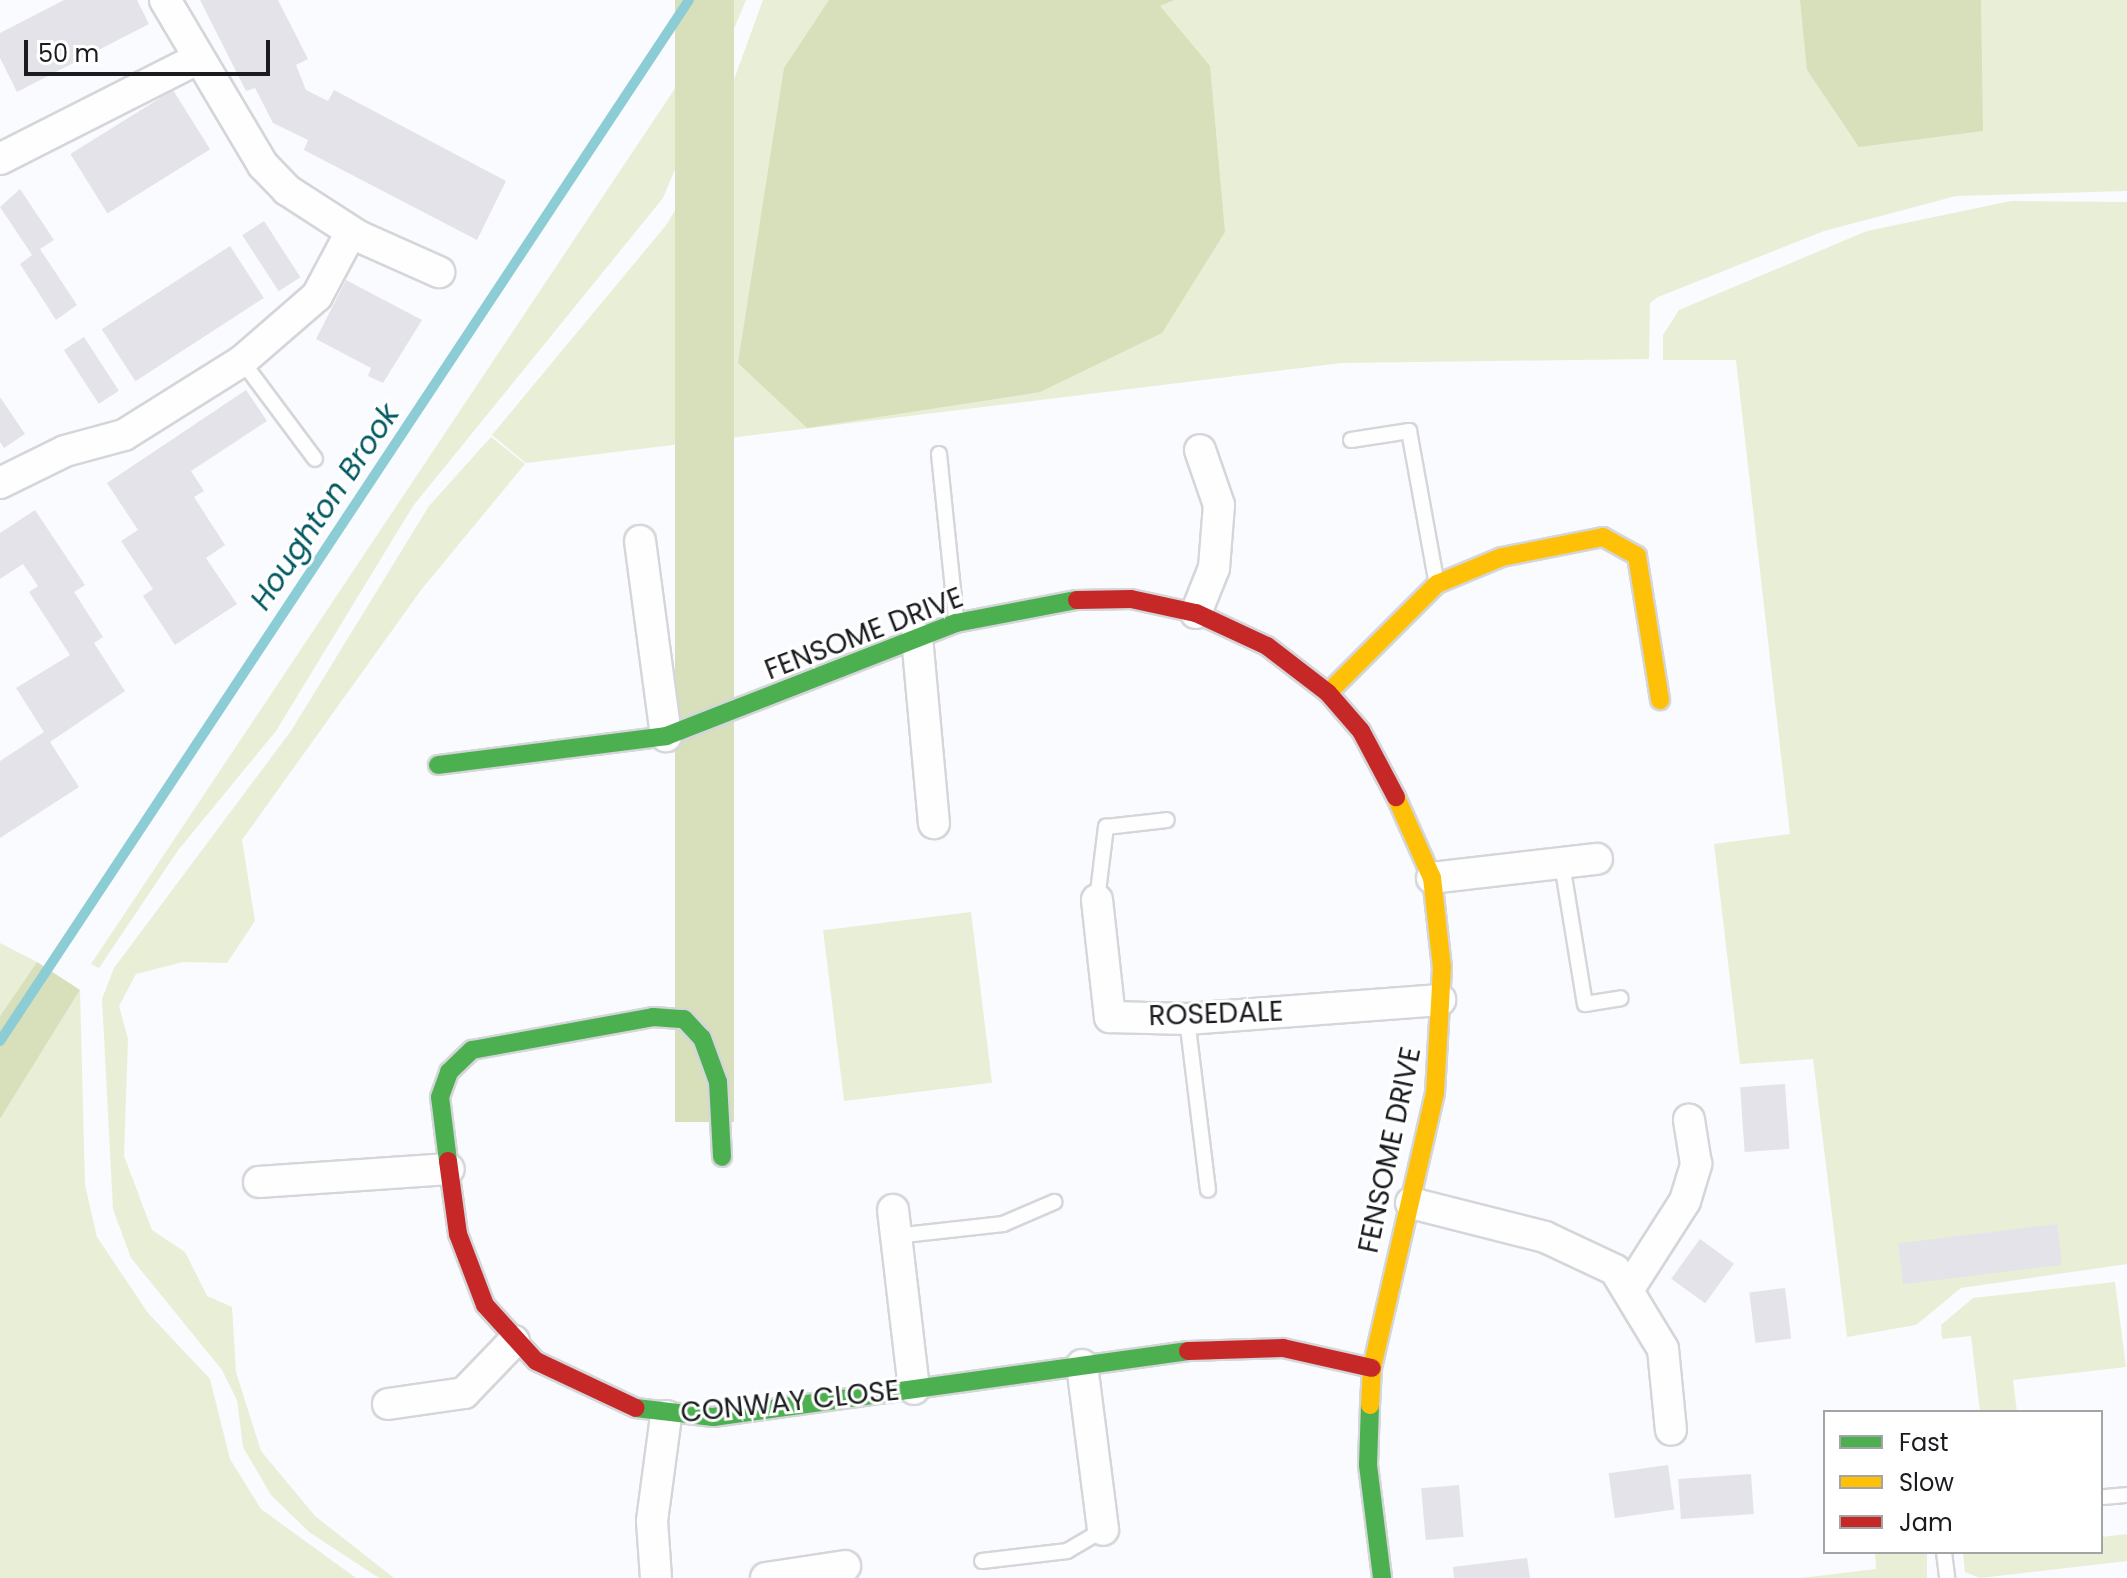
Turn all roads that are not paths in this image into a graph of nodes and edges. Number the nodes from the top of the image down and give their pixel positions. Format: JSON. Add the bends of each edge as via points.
{"nodes":[{"id":1,"x":165,"y":0,"type":"edge"},
{"id":2,"x":197,"y":59,"type":"junction"},
{"id":3,"x":0,"y":159,"type":"edge"},
{"id":4,"x":351,"y":232,"type":"junction"},
{"id":5,"x":439,"y":272,"type":"dead end"},
{"id":6,"x":242,"y":361,"type":"junction"},
{"id":7,"x":1351,"y":440,"type":"dead end"},
{"id":8,"x":1200,"y":450,"type":"dead end"},
{"id":9,"x":939,"y":454,"type":"dead end"},
{"id":10,"x":315,"y":459,"type":"dead end"},
{"id":11,"x":0,"y":483,"type":"edge"},
{"id":12,"x":640,"y":541,"type":"dead end"},
{"id":13,"x":1437,"y":584,"type":"junction"},
{"id":14,"x":1196,"y":613,"type":"junction"},
{"id":15,"x":956,"y":623,"type":"junction"},
{"id":16,"x":917,"y":637,"type":"junction"},
{"id":17,"x":1328,"y":693,"type":"junction"},
{"id":18,"x":1660,"y":700,"type":"dead end"},
{"id":19,"x":666,"y":736,"type":"junction"},
{"id":20,"x":438,"y":765,"type":"dead end"},
{"id":21,"x":1167,"y":820,"type":"dead end"},
{"id":22,"x":934,"y":823,"type":"dead end"},
{"id":23,"x":1597,"y":859,"type":"dead end"},
{"id":24,"x":1562,"y":864,"type":"junction"},
{"id":25,"x":1432,"y":878,"type":"junction"},
{"id":26,"x":1097,"y":900,"type":"joint"},
{"id":27,"x":1621,"y":998,"type":"dead end"},
{"id":28,"x":1440,"y":1000,"type":"junction"},
{"id":29,"x":1187,"y":1019,"type":"junction"},
{"id":30,"x":1689,"y":1120,"type":"dead end"},
{"id":31,"x":722,"y":1157,"type":"dead end"},
{"id":32,"x":449,"y":1169,"type":"junction"},
{"id":33,"x":259,"y":1182,"type":"dead end"},
{"id":34,"x":1208,"y":1190,"type":"dead end"},
{"id":35,"x":1054,"y":1202,"type":"dead end"},
{"id":36,"x":1411,"y":1203,"type":"junction"},
{"id":37,"x":894,"y":1223,"type":"joint"},
{"id":38,"x":1630,"y":1287,"type":"junction"},
{"id":39,"x":514,"y":1341,"type":"junction"},
{"id":40,"x":1082,"y":1365,"type":"junction"},
{"id":41,"x":1372,"y":1368,"type":"junction"},
{"id":42,"x":914,"y":1389,"type":"junction"},
{"id":43,"x":388,"y":1404,"type":"dead end"},
{"id":44,"x":666,"y":1416,"type":"junction"},
{"id":45,"x":1671,"y":1430,"type":"dead end"},
{"id":46,"x":2127,"y":1495,"type":"edge"},
{"id":47,"x":2104,"y":1497,"type":"dead end"},
{"id":48,"x":1103,"y":1530,"type":"joint"},
{"id":49,"x":1944,"y":1554,"type":"edge"},
{"id":50,"x":982,"y":1561,"type":"dead end"},
{"id":51,"x":845,"y":1566,"type":"dead end"},
{"id":52,"x":656,"y":1578,"type":"edge"},
{"id":53,"x":766,"y":1578,"type":"edge"},
{"id":54,"x":1382,"y":1578,"type":"edge"},
{"id":55,"x":1947,"y":1578,"type":"edge"}],
"edges":[{"from":1,"to":2,"type":"street"},
{"from":2,"to":3,"type":"street"},
{"from":2,"to":4,"type":"street","via":[[263,165],[310,208]]},
{"from":4,"to":5,"type":"street"},
{"from":4,"to":6,"type":"street","via":[[317,296]]},
{"from":6,"to":10,"type":"lane"},
{"from":6,"to":11,"type":"street","via":[[124,435],[65,451]]},
{"from":7,"to":13,"type":"lane","via":[[1409,431]]},
{"from":8,"to":14,"type":"street","via":[[1219,505],[1214,568]]},
{"from":9,"to":15,"type":"lane"},
{"from":12,"to":19,"type":"street"},
{"from":13,"to":17,"type":"street"},
{"from":13,"to":18,"type":"street","via":[[1502,557],[1619,540],[1637,556]]},
{"from":14,"to":15,"type":"street","name":"FENSOME DRIVE","via":[[1131,599],[1063,600]]},
{"from":14,"to":17,"type":"street","name":"FENSOME DRIVE","via":[[1267,646]]},
{"from":15,"to":16,"type":"street","name":"FENSOME DRIVE"},
{"from":16,"to":19,"type":"street","name":"FENSOME DRIVE"},
{"from":16,"to":22,"type":"street"},
{"from":17,"to":25,"type":"street","name":"FENSOME DRIVE","via":[[1361,731],[1402,801]]},
{"from":19,"to":20,"type":"street","name":"FENSOME DRIVE"},
{"from":21,"to":26,"type":"lane","via":[[1106,827]]},
{"from":23,"to":24,"type":"street"},
{"from":24,"to":25,"type":"street"},
{"from":24,"to":27,"type":"lane","via":[[1585,1004]]},
{"from":25,"to":28,"type":"street","name":"FENSOME DRIVE"},
{"from":26,"to":29,"type":"street","name":"ROSEDALE","via":[[1110,1017]]},
{"from":28,"to":29,"type":"street","name":"ROSEDALE"},
{"from":28,"to":36,"type":"street","name":"FENSOME DRIVE","via":[[1435,1093]]},
{"from":29,"to":34,"type":"lane"},
{"from":30,"to":38,"type":"street","via":[[1696,1164],[1685,1201]]},
{"from":31,"to":32,"type":"street","name":"CONWAY CLOSE","via":[[710,1056],[694,1027],[669,1016],[472,1050],[458,1059],[440,1097]]},
{"from":32,"to":33,"type":"street"},
{"from":32,"to":39,"type":"street","name":"CONWAY CLOSE","via":[[458,1234],[485,1305]]},
{"from":35,"to":37,"type":"lane","via":[[1003,1224]]},
{"from":36,"to":38,"type":"street","via":[[1545,1237],[1615,1270]]},
{"from":36,"to":41,"type":"street","name":"FENSOME DRIVE"},
{"from":37,"to":42,"type":"street","name":"CONWAY CLOSE"},
{"from":38,"to":45,"type":"street","via":[[1663,1349]]},
{"from":39,"to":43,"type":"street","via":[[464,1393]]},
{"from":39,"to":44,"type":"street","name":"CONWAY CLOSE","via":[[578,1388]]},
{"from":40,"to":41,"type":"street","name":"CONWAY CLOSE","via":[[1283,1348]]},
{"from":40,"to":42,"type":"street","name":"CONWAY CLOSE"},
{"from":40,"to":48,"type":"street"},
{"from":41,"to":54,"type":"street","name":"FENSOME DRIVE","via":[[1368,1465]]},
{"from":42,"to":44,"type":"street","name":"CONWAY CLOSE","via":[[713,1417]]},
{"from":44,"to":52,"type":"street","name":"CONWAY CLOSE","via":[[652,1521]]},
{"from":46,"to":47,"type":"lane"},
{"from":48,"to":50,"type":"lane","via":[[1067,1551]]},
{"from":49,"to":55,"type":"lane"},
{"from":51,"to":53,"type":"street"}]}
